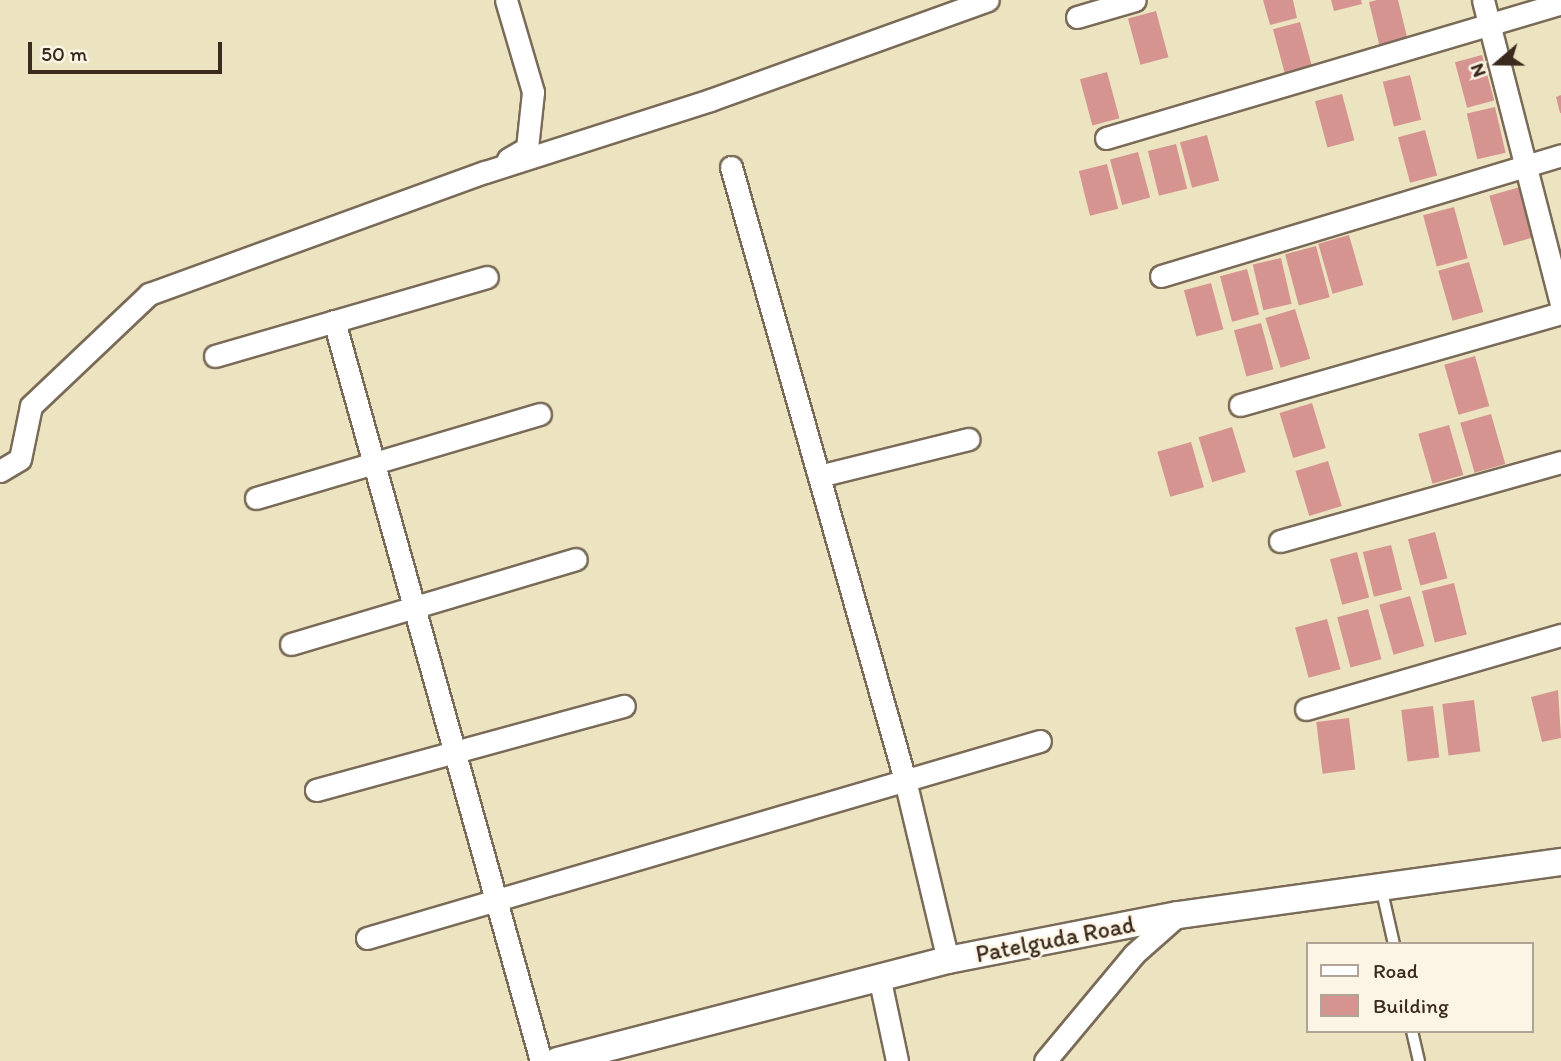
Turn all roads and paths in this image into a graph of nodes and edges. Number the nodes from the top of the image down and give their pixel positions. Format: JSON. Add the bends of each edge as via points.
{"nodes":[{"id":1,"x":506,"y":0,"type":"edge"},
{"id":2,"x":988,"y":0,"type":"edge"},
{"id":3,"x":1135,"y":0,"type":"edge"},
{"id":4,"x":1483,"y":0,"type":"edge"},
{"id":5,"x":1561,"y":3,"type":"edge"},
{"id":6,"x":1077,"y":17,"type":"dead end"},
{"id":7,"x":1489,"y":24,"type":"junction"},
{"id":8,"x":1107,"y":138,"type":"dead end"},
{"id":9,"x":1561,"y":155,"type":"edge"},
{"id":10,"x":1526,"y":166,"type":"junction"},
{"id":11,"x":731,"y":167,"type":"dead end"},
{"id":12,"x":485,"y":172,"type":"junction"},
{"id":13,"x":1161,"y":276,"type":"dead end"},
{"id":14,"x":487,"y":277,"type":"dead end"},
{"id":15,"x":1561,"y":303,"type":"edge"},
{"id":16,"x":1561,"y":313,"type":"edge"},
{"id":17,"x":334,"y":321,"type":"junction"},
{"id":18,"x":215,"y":356,"type":"dead end"},
{"id":19,"x":1240,"y":405,"type":"dead end"},
{"id":20,"x":540,"y":414,"type":"dead end"},
{"id":21,"x":969,"y":439,"type":"dead end"},
{"id":22,"x":1561,"y":462,"type":"edge"},
{"id":23,"x":374,"y":464,"type":"junction"},
{"id":24,"x":0,"y":471,"type":"edge"},
{"id":25,"x":819,"y":476,"type":"junction"},
{"id":26,"x":256,"y":499,"type":"dead end"},
{"id":27,"x":1280,"y":541,"type":"dead end"},
{"id":28,"x":576,"y":559,"type":"dead end"},
{"id":29,"x":414,"y":607,"type":"junction"},
{"id":30,"x":1561,"y":635,"type":"edge"},
{"id":31,"x":291,"y":644,"type":"dead end"},
{"id":32,"x":624,"y":706,"type":"dead end"},
{"id":33,"x":1306,"y":709,"type":"dead end"},
{"id":34,"x":1040,"y":741,"type":"dead end"},
{"id":35,"x":455,"y":752,"type":"junction"},
{"id":36,"x":905,"y":780,"type":"junction"},
{"id":37,"x":316,"y":790,"type":"dead end"},
{"id":38,"x":1561,"y":862,"type":"edge"},
{"id":39,"x":1381,"y":887,"type":"junction"},
{"id":40,"x":496,"y":900,"type":"junction"},
{"id":41,"x":1178,"y":915,"type":"junction"},
{"id":42,"x":367,"y":938,"type":"dead end"},
{"id":43,"x":1394,"y":942,"type":"edge"},
{"id":44,"x":948,"y":960,"type":"junction"},
{"id":45,"x":879,"y":975,"type":"junction"},
{"id":46,"x":1412,"y":1033,"type":"edge"},
{"id":47,"x":541,"y":1061,"type":"edge"},
{"id":48,"x":557,"y":1061,"type":"edge"},
{"id":49,"x":897,"y":1061,"type":"edge"},
{"id":50,"x":1045,"y":1061,"type":"edge"},
{"id":51,"x":1419,"y":1061,"type":"edge"}],
"edges":[{"from":1,"to":12,"type":"street","via":[[533,92],[527,148]]},
{"from":2,"to":12,"type":"street","via":[[710,100]]},
{"from":3,"to":6,"type":"street"},
{"from":4,"to":7,"type":"street"},
{"from":5,"to":7,"type":"street"},
{"from":7,"to":8,"type":"street"},
{"from":7,"to":10,"type":"street"},
{"from":9,"to":10,"type":"street"},
{"from":10,"to":13,"type":"street"},
{"from":10,"to":15,"type":"street"},
{"from":11,"to":25,"type":"street"},
{"from":12,"to":24,"type":"street","via":[[149,295],[31,406],[20,459]]},
{"from":14,"to":17,"type":"street"},
{"from":16,"to":19,"type":"street"},
{"from":17,"to":18,"type":"street"},
{"from":17,"to":23,"type":"street"},
{"from":20,"to":23,"type":"street"},
{"from":21,"to":25,"type":"street"},
{"from":22,"to":27,"type":"street"},
{"from":23,"to":26,"type":"street"},
{"from":23,"to":29,"type":"street"},
{"from":25,"to":36,"type":"street"},
{"from":28,"to":29,"type":"street"},
{"from":29,"to":31,"type":"street"},
{"from":29,"to":35,"type":"street"},
{"from":30,"to":33,"type":"street"},
{"from":32,"to":35,"type":"street"},
{"from":34,"to":36,"type":"street"},
{"from":35,"to":37,"type":"street"},
{"from":35,"to":40,"type":"street"},
{"from":36,"to":40,"type":"street"},
{"from":36,"to":44,"type":"street"},
{"from":38,"to":39,"type":"street","name":"Patelguda Road"},
{"from":39,"to":41,"type":"street","name":"Patelguda Road"},
{"from":39,"to":43,"type":"lane"},
{"from":40,"to":42,"type":"street"},
{"from":40,"to":47,"type":"street"},
{"from":41,"to":44,"type":"street","name":"Patelguda Road"},
{"from":41,"to":50,"type":"street","via":[[1134,954]]},
{"from":44,"to":45,"type":"street","name":"Patelguda Road"},
{"from":45,"to":48,"type":"street","name":"Patelguda Road"},
{"from":45,"to":49,"type":"street"},
{"from":46,"to":51,"type":"lane"}]}
